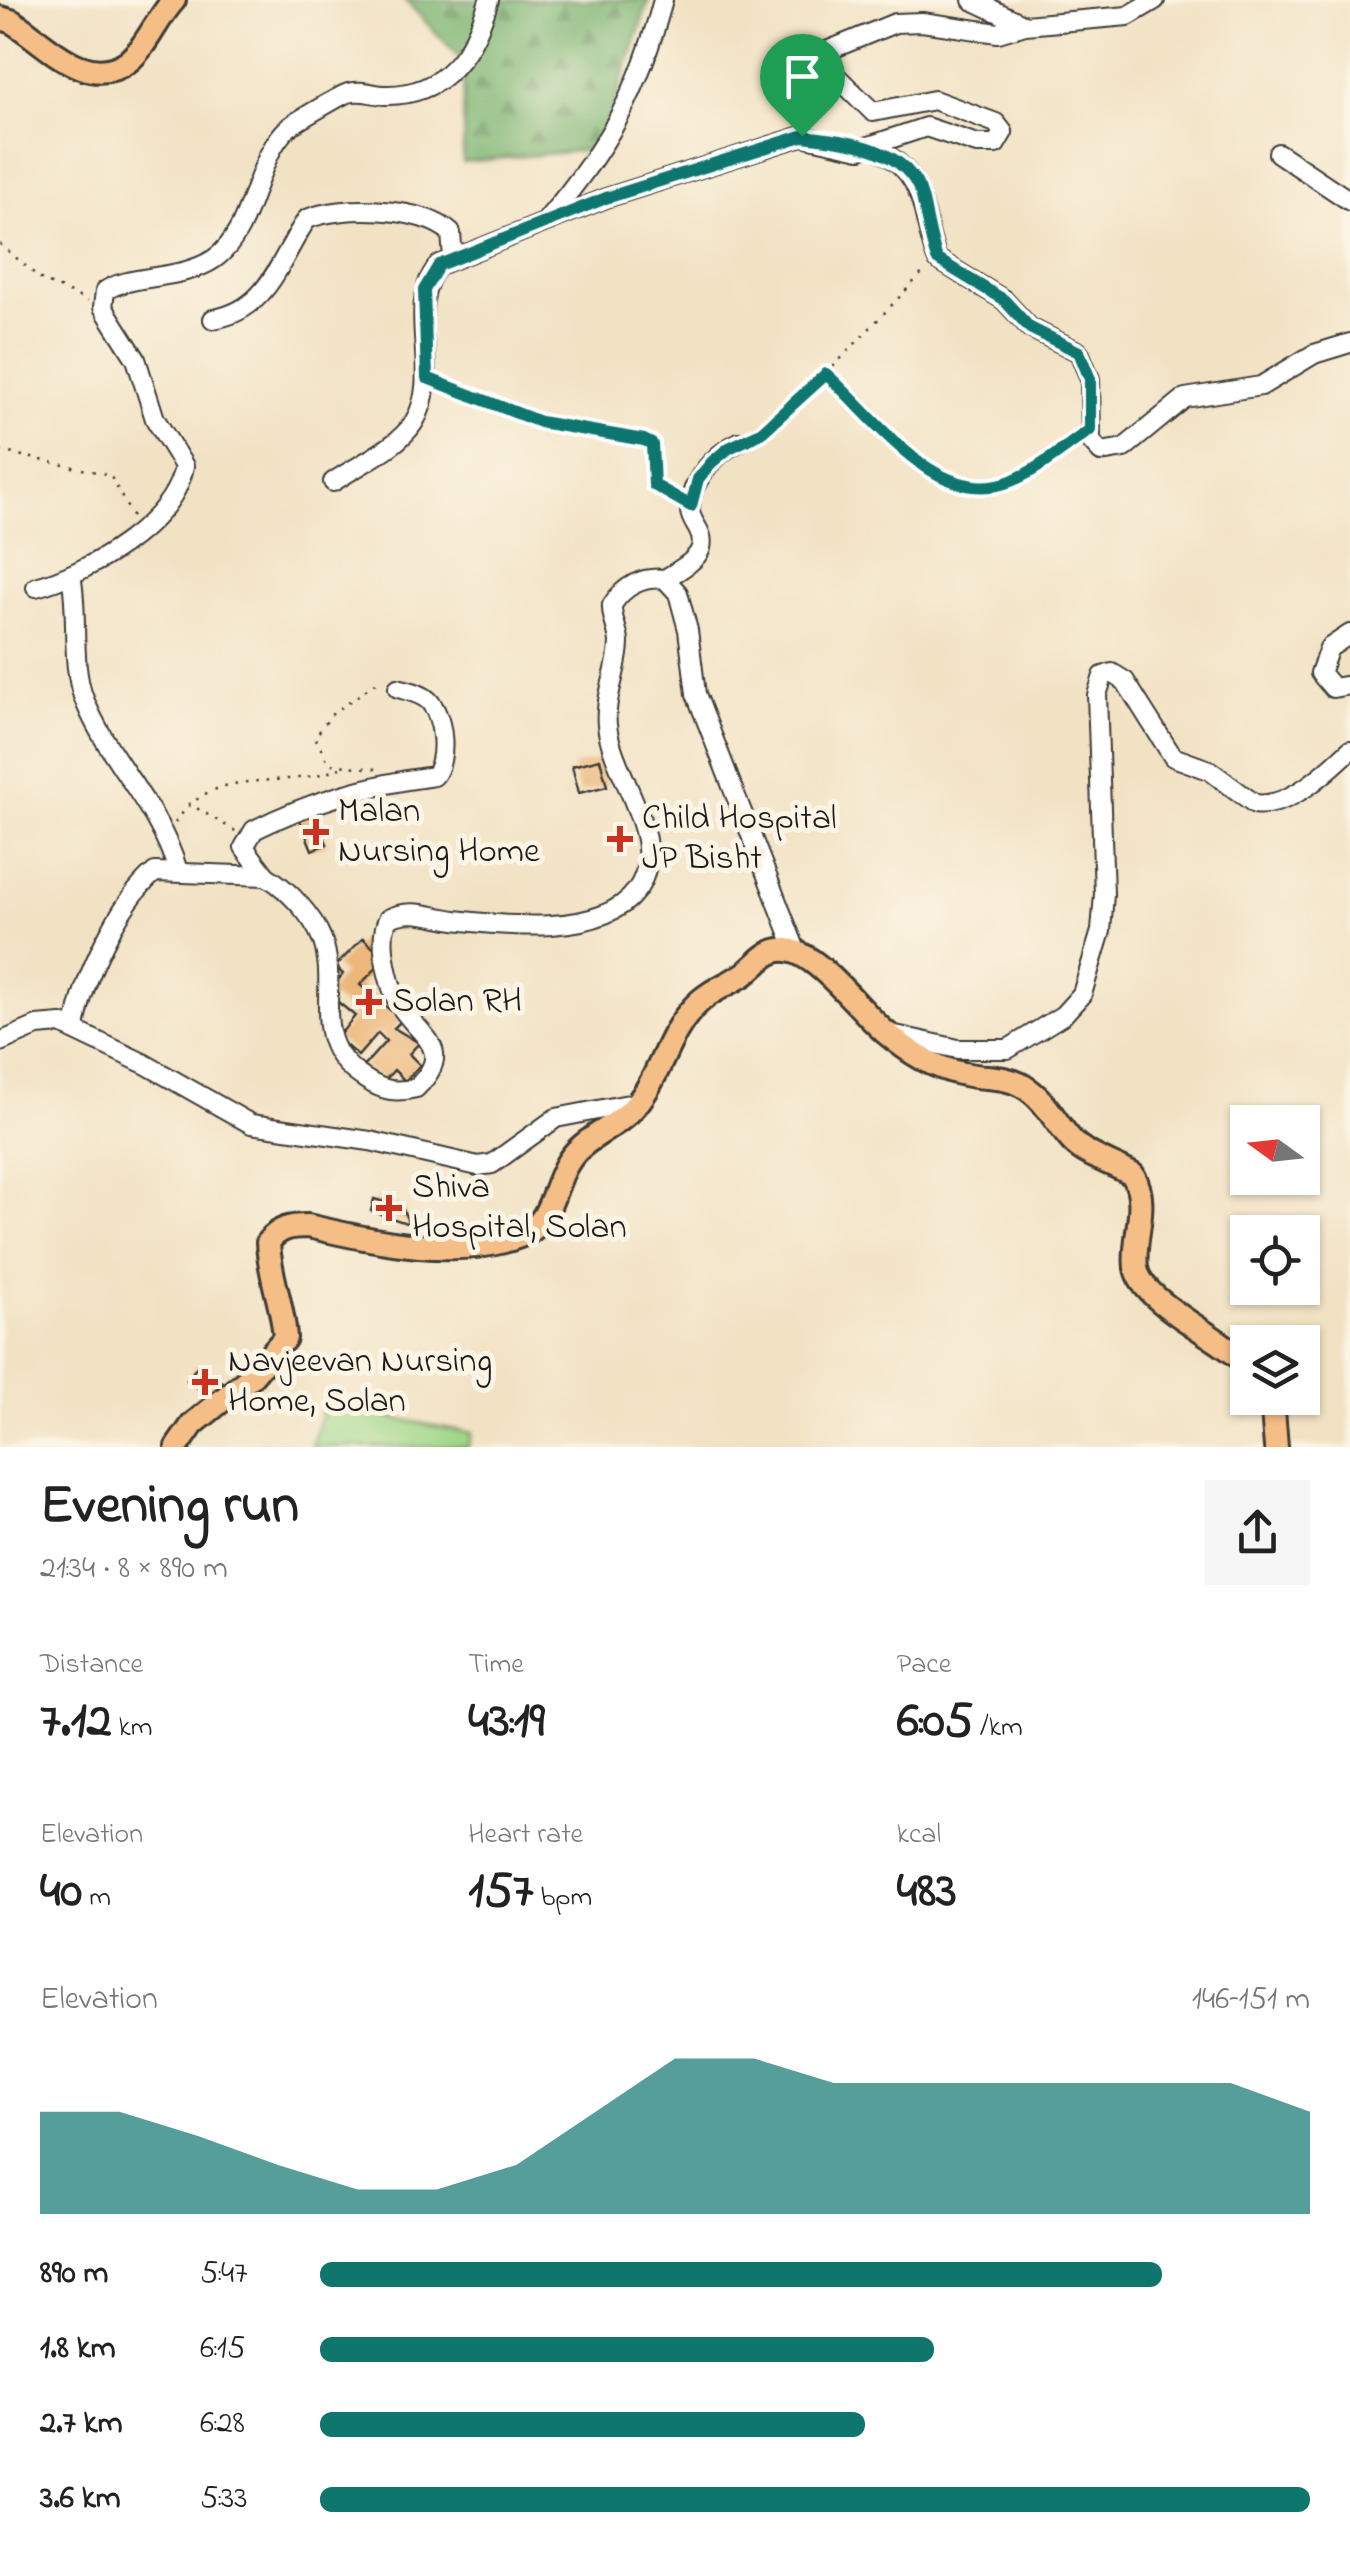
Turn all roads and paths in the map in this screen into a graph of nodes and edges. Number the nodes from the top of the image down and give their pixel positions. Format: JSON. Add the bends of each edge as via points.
{"nodes":[{"id":1,"x":174,"y":0,"type":"edge"},
{"id":2,"x":490,"y":0,"type":"edge"},
{"id":3,"x":664,"y":0,"type":"edge"},
{"id":4,"x":972,"y":0,"type":"edge"},
{"id":5,"x":1155,"y":0,"type":"edge"},
{"id":6,"x":0,"y":18,"type":"edge"},
{"id":7,"x":1024,"y":25,"type":"junction"},
{"id":8,"x":874,"y":148,"type":"junction"},
{"id":9,"x":1278,"y":153,"type":"dead end"},
{"id":10,"x":1350,"y":201,"type":"edge"},
{"id":11,"x":545,"y":222,"type":"junction"},
{"id":12,"x":0,"y":244,"type":"edge"},
{"id":13,"x":453,"y":258,"type":"junction"},
{"id":14,"x":937,"y":259,"type":"junction"},
{"id":15,"x":103,"y":307,"type":"junction"},
{"id":16,"x":212,"y":320,"type":"dead end"},
{"id":17,"x":1350,"y":343,"type":"edge"},
{"id":18,"x":826,"y":374,"type":"junction"},
{"id":19,"x":427,"y":378,"type":"junction"},
{"id":20,"x":1090,"y":430,"type":"junction"},
{"id":21,"x":739,"y":442,"type":"joint"},
{"id":22,"x":0,"y":451,"type":"edge"},
{"id":23,"x":333,"y":482,"type":"dead end"},
{"id":24,"x":691,"y":506,"type":"junction"},
{"id":25,"x":139,"y":532,"type":"junction"},
{"id":26,"x":71,"y":575,"type":"junction"},
{"id":27,"x":665,"y":579,"type":"junction"},
{"id":28,"x":36,"y":588,"type":"dead end"},
{"id":29,"x":1350,"y":634,"type":"edge"},
{"id":30,"x":377,"y":682,"type":"dead end"},
{"id":31,"x":1350,"y":684,"type":"edge"},
{"id":32,"x":398,"y":688,"type":"dead end"},
{"id":33,"x":1350,"y":750,"type":"edge"},
{"id":34,"x":342,"y":767,"type":"junction"},
{"id":35,"x":387,"y":770,"type":"dead end"},
{"id":36,"x":188,"y":803,"type":"junction"},
{"id":37,"x":166,"y":836,"type":"junction"},
{"id":38,"x":247,"y":838,"type":"junction"},
{"id":39,"x":178,"y":871,"type":"junction"},
{"id":40,"x":266,"y":876,"type":"junction"},
{"id":41,"x":797,"y":953,"type":"junction"},
{"id":42,"x":75,"y":1028,"type":"junction"},
{"id":43,"x":885,"y":1032,"type":"junction"},
{"id":44,"x":0,"y":1042,"type":"edge"},
{"id":45,"x":639,"y":1102,"type":"junction"},
{"id":46,"x":1230,"y":1347,"type":"edge"},
{"id":47,"x":1273,"y":1415,"type":"edge"},
{"id":48,"x":177,"y":1447,"type":"edge"},
{"id":49,"x":1276,"y":1447,"type":"edge"}],
"edges":[{"from":1,"to":6,"type":"main road","via":[[127,62],[105,71],[86,70]]},
{"from":2,"to":15,"type":"street","via":[[475,42],[441,80],[412,92],[348,93],[287,128],[217,258],[170,276],[112,286]]},
{"from":3,"to":11,"type":"street","via":[[618,126]]},
{"from":4,"to":7,"type":"street"},
{"from":5,"to":7,"type":"street","via":[[1128,16]]},
{"from":7,"to":8,"type":"street","via":[[986,34],[895,23],[822,53],[824,65],[873,112],[934,100],[996,123],[1003,132],[989,146],[926,127]]},
{"from":8,"to":11,"type":"street","via":[[802,136]]},
{"from":8,"to":14,"type":"street","via":[[911,174]]},
{"from":9,"to":10,"type":"street"},
{"from":11,"to":13,"type":"street"},
{"from":12,"to":15,"type":"path","via":[[42,280]]},
{"from":13,"to":16,"type":"street","via":[[451,232],[438,222],[328,210],[307,218],[284,264],[250,306]]},
{"from":13,"to":19,"type":"street","via":[[439,265],[424,290]]},
{"from":14,"to":18,"type":"path"},
{"from":14,"to":20,"type":"street","via":[[1004,300],[1030,328],[1079,352],[1090,379]]},
{"from":15,"to":25,"type":"street","via":[[136,359],[155,419],[184,466],[174,495]]},
{"from":17,"to":20,"type":"street","via":[[1314,354],[1260,386],[1185,398],[1116,452],[1094,448]]},
{"from":18,"to":20,"type":"path","via":[[921,463],[966,488],[1016,479]]},
{"from":18,"to":21,"type":"path","via":[[761,433]]},
{"from":19,"to":23,"type":"street","via":[[423,401],[404,434]]},
{"from":19,"to":24,"type":"path","via":[[552,425],[644,440],[652,444],[654,485]]},
{"from":21,"to":24,"type":"street","via":[[698,479]]},
{"from":22,"to":25,"type":"path","via":[[110,474]]},
{"from":24,"to":27,"type":"street","via":[[701,548]]},
{"from":25,"to":26,"type":"street"},
{"from":26,"to":28,"type":"street"},
{"from":26,"to":37,"type":"street","via":[[83,697]]},
{"from":27,"to":40,"type":"street","via":[[634,583],[617,596],[611,614],[619,640],[606,722],[643,831],[648,870],[630,899],[604,915],[569,922],[527,926],[418,913],[388,919],[382,938],[397,1000],[435,1053],[416,1088],[386,1090],[346,1065],[334,1048],[322,939],[280,884]]},
{"from":27,"to":41,"type":"street","via":[[678,593],[688,630],[696,694]]},
{"from":29,"to":31,"type":"street","via":[[1329,648],[1320,673],[1333,688]]},
{"from":30,"to":34,"type":"path","via":[[316,733],[329,764]]},
{"from":32,"to":38,"type":"street","via":[[427,698],[436,711],[442,760],[434,776],[366,787],[270,822]]},
{"from":33,"to":43,"type":"street","via":[[1312,782],[1254,804],[1209,770],[1174,757],[1125,681],[1103,676],[1097,695],[1102,931],[1082,994],[1063,1015],[1008,1049],[958,1049]]},
{"from":34,"to":35,"type":"path"},
{"from":34,"to":36,"type":"path","via":[[316,777],[219,786]]},
{"from":36,"to":37,"type":"path"},
{"from":36,"to":38,"type":"path"},
{"from":37,"to":39,"type":"street"},
{"from":38,"to":40,"type":"street","via":[[244,847]]},
{"from":39,"to":40,"type":"street"},
{"from":39,"to":42,"type":"street","via":[[155,872],[134,893],[88,978]]},
{"from":41,"to":43,"type":"main road"},
{"from":41,"to":45,"type":"main road","via":[[766,953],[745,974],[708,994],[682,1021]]},
{"from":42,"to":44,"type":"street","via":[[37,1026]]},
{"from":42,"to":45,"type":"street","via":[[251,1124],[478,1166],[492,1164],[556,1118]]},
{"from":43,"to":46,"type":"main road","via":[[933,1067],[1003,1077],[1047,1105],[1074,1144],[1136,1181],[1136,1271],[1149,1292]]},
{"from":45,"to":48,"type":"main road","via":[[568,1161],[542,1222],[526,1234],[409,1247],[308,1226],[276,1233],[268,1242],[269,1262],[285,1338]]},
{"from":47,"to":49,"type":"main road"}]}
